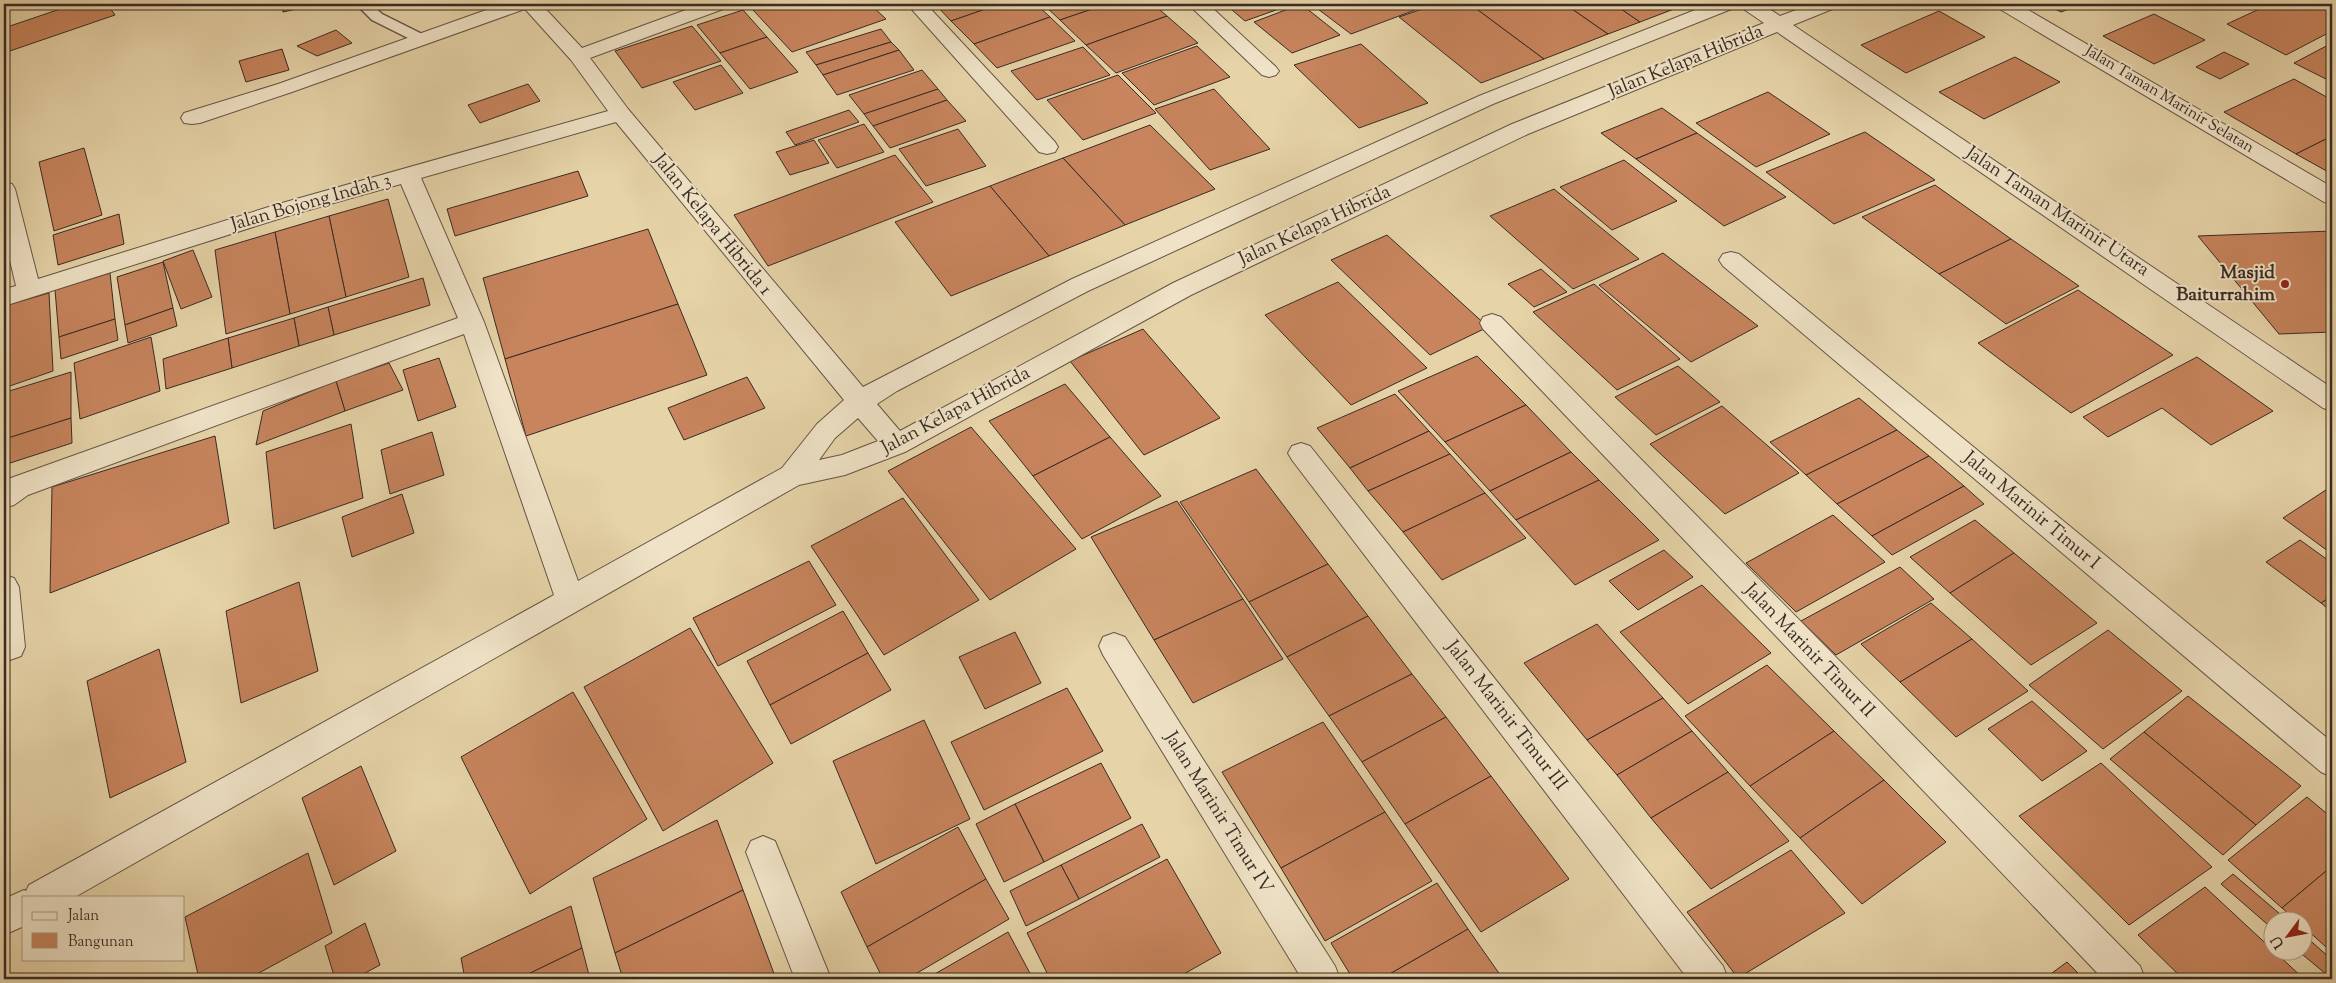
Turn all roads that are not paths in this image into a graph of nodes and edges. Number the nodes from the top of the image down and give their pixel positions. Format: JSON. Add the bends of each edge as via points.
{"nodes":[{"id":1,"x":521,"y":4,"type":"edge"},
{"id":2,"x":531,"y":4,"type":"edge"},
{"id":3,"x":719,"y":4,"type":"edge"},
{"id":4,"x":916,"y":4,"type":"edge"},
{"id":5,"x":1197,"y":4,"type":"edge"},
{"id":6,"x":1727,"y":4,"type":"edge"},
{"id":7,"x":1749,"y":4,"type":"edge"},
{"id":8,"x":1828,"y":4,"type":"edge"},
{"id":9,"x":2005,"y":4,"type":"edge"},
{"id":10,"x":366,"y":7,"type":"dead end"},
{"id":11,"x":1781,"y":24,"type":"junction"},
{"id":12,"x":420,"y":38,"type":"junction"},
{"id":13,"x":578,"y":56,"type":"junction"},
{"id":14,"x":1269,"y":71,"type":"dead end"},
{"id":15,"x":621,"y":114,"type":"junction"},
{"id":16,"x":192,"y":118,"type":"dead end"},
{"id":17,"x":1047,"y":146,"type":"dead end"},
{"id":18,"x":408,"y":174,"type":"junction"},
{"id":19,"x":4,"y":189,"type":"edge"},
{"id":20,"x":2332,"y":197,"type":"edge"},
{"id":21,"x":1730,"y":260,"type":"dead end"},
{"id":22,"x":29,"y":291,"type":"junction"},
{"id":23,"x":4,"y":298,"type":"edge"},
{"id":24,"x":472,"y":322,"type":"junction"},
{"id":25,"x":1492,"y":323,"type":"dead end"},
{"id":26,"x":2332,"y":401,"type":"edge"},
{"id":27,"x":858,"y":403,"type":"junction"},
{"id":28,"x":896,"y":445,"type":"junction"},
{"id":29,"x":1301,"y":453,"type":"dead end"},
{"id":30,"x":792,"y":476,"type":"junction"},
{"id":31,"x":4,"y":497,"type":"edge"},
{"id":32,"x":4,"y":587,"type":"edge"},
{"id":33,"x":571,"y":602,"type":"junction"},
{"id":34,"x":10,"y":646,"type":"dead end"},
{"id":35,"x":1114,"y":646,"type":"dead end"},
{"id":36,"x":2332,"y":762,"type":"edge"},
{"id":37,"x":763,"y":852,"type":"dead end"},
{"id":38,"x":43,"y":896,"type":"edge"},
{"id":39,"x":22,"y":907,"type":"edge"},
{"id":40,"x":4,"y":918,"type":"edge"},
{"id":41,"x":813,"y":979,"type":"edge"},
{"id":42,"x":1322,"y":979,"type":"edge"},
{"id":43,"x":1710,"y":979,"type":"edge"},
{"id":44,"x":2127,"y":979,"type":"edge"}],
"edges":[{"from":1,"to":12,"type":"street"},
{"from":2,"to":13,"type":"street","name":"Jalan Kelapa Hibrida 1"},
{"from":3,"to":13,"type":"street"},
{"from":4,"to":17,"type":"street"},
{"from":5,"to":14,"type":"street"},
{"from":6,"to":27,"type":"street","name":"Jalan Kelapa Hibrida","via":[[1486,100],[1080,285],[888,384]]},
{"from":7,"to":11,"type":"street","name":"Jalan Taman Marinir Utara"},
{"from":8,"to":11,"type":"street","name":"Jalan Kelapa Hibrida"},
{"from":9,"to":20,"type":"street","name":"Jalan Taman Marinir Selatan"},
{"from":10,"to":12,"type":"lane","via":[[377,17]]},
{"from":11,"to":26,"type":"street","name":"Jalan Taman Marinir Utara"},
{"from":11,"to":28,"type":"street","name":"Jalan Kelapa Hibrida","via":[[1520,129],[1182,289]]},
{"from":12,"to":16,"type":"street"},
{"from":13,"to":15,"type":"street","name":"Jalan Kelapa Hibrida 1"},
{"from":15,"to":18,"type":"street","name":"Jalan Bojong Indah 3"},
{"from":15,"to":27,"type":"street","name":"Jalan Kelapa Hibrida 1"},
{"from":18,"to":22,"type":"street","name":"Jalan Bojong Indah 3"},
{"from":18,"to":24,"type":"street"},
{"from":19,"to":22,"type":"street"},
{"from":21,"to":36,"type":"street","name":"Jalan Marinir Timur I"},
{"from":22,"to":23,"type":"street","name":"Jalan Bojong Indah 3"},
{"from":24,"to":31,"type":"street","via":[[18,487]]},
{"from":24,"to":33,"type":"street"},
{"from":25,"to":44,"type":"street","name":"Jalan Marinir Timur II"},
{"from":27,"to":28,"type":"street","name":"Jalan Kelapa Hibrida 1"},
{"from":27,"to":30,"type":"street","name":"Jalan Kelapa Hibrida","via":[[826,431]]},
{"from":28,"to":30,"type":"street","name":"Jalan Kelapa Hibrida","via":[[845,465]]},
{"from":29,"to":43,"type":"street","name":"Jalan Marinir Timur III"},
{"from":30,"to":33,"type":"street"},
{"from":32,"to":34,"type":"street"},
{"from":33,"to":38,"type":"street"},
{"from":35,"to":42,"type":"street","name":"Jalan Marinir Timur IV"},
{"from":37,"to":41,"type":"street"},
{"from":39,"to":40,"type":"street"}]}
